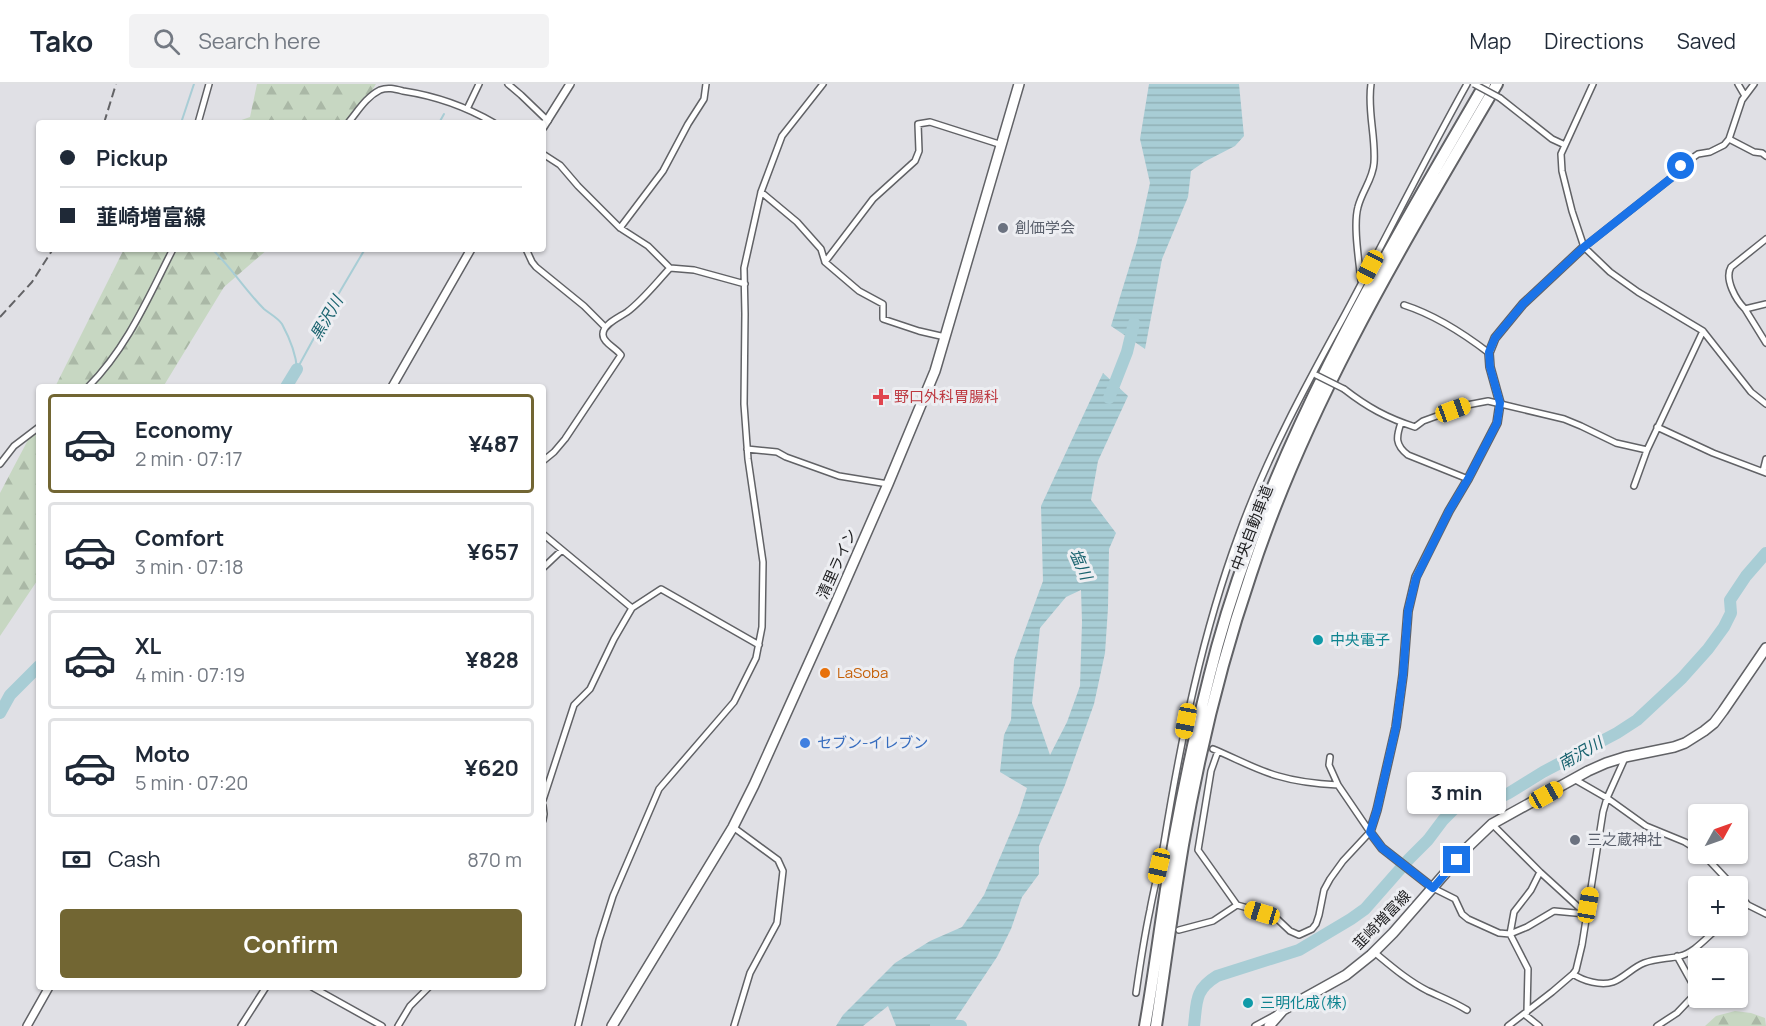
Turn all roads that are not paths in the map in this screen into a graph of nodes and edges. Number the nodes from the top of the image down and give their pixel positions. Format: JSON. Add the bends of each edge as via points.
{"nodes":[{"id":1,"x":209,"y":84,"type":"edge"},
{"id":2,"x":479,"y":84,"type":"edge"},
{"id":3,"x":570,"y":84,"type":"edge"},
{"id":4,"x":706,"y":84,"type":"edge"},
{"id":5,"x":824,"y":84,"type":"edge"},
{"id":6,"x":1020,"y":84,"type":"edge"},
{"id":7,"x":1371,"y":84,"type":"edge"},
{"id":8,"x":1467,"y":84,"type":"edge"},
{"id":9,"x":1474,"y":84,"type":"edge"},
{"id":10,"x":1485,"y":84,"type":"edge"},
{"id":11,"x":1497,"y":84,"type":"edge"},
{"id":12,"x":1593,"y":84,"type":"edge"},
{"id":13,"x":1738,"y":84,"type":"edge"},
{"id":14,"x":1754,"y":84,"type":"edge"},
{"id":15,"x":511,"y":85,"type":"edge"},
{"id":16,"x":399,"y":87,"type":"edge"},
{"id":17,"x":1745,"y":96,"type":"junction"},
{"id":18,"x":467,"y":109,"type":"junction"},
{"id":19,"x":199,"y":120,"type":"edge"},
{"id":20,"x":353,"y":120,"type":"edge"},
{"id":21,"x":488,"y":120,"type":"edge"},
{"id":22,"x":542,"y":120,"type":"edge"},
{"id":23,"x":546,"y":122,"type":"edge"},
{"id":24,"x":1729,"y":139,"type":"junction"},
{"id":25,"x":1002,"y":145,"type":"junction"},
{"id":26,"x":1565,"y":145,"type":"junction"},
{"id":27,"x":546,"y":156,"type":"edge"},
{"id":28,"x":1766,"y":156,"type":"edge"},
{"id":29,"x":761,"y":192,"type":"junction"},
{"id":30,"x":620,"y":228,"type":"junction"},
{"id":31,"x":1766,"y":239,"type":"edge"},
{"id":32,"x":1584,"y":247,"type":"junction"},
{"id":33,"x":171,"y":252,"type":"edge"},
{"id":34,"x":469,"y":252,"type":"edge"},
{"id":35,"x":527,"y":252,"type":"edge"},
{"id":36,"x":825,"y":262,"type":"junction"},
{"id":37,"x":670,"y":268,"type":"junction"},
{"id":38,"x":1361,"y":283,"type":"junction"},
{"id":39,"x":745,"y":284,"type":"junction"},
{"id":40,"x":1766,"y":304,"type":"edge"},
{"id":41,"x":1404,"y":305,"type":"dead end"},
{"id":42,"x":1745,"y":309,"type":"junction"},
{"id":43,"x":605,"y":327,"type":"junction"},
{"id":44,"x":1703,"y":331,"type":"junction"},
{"id":45,"x":945,"y":337,"type":"junction"},
{"id":46,"x":1766,"y":343,"type":"edge"},
{"id":47,"x":1489,"y":352,"type":"junction"},
{"id":48,"x":1314,"y":374,"type":"junction"},
{"id":49,"x":91,"y":384,"type":"edge"},
{"id":50,"x":394,"y":384,"type":"edge"},
{"id":51,"x":1500,"y":403,"type":"junction"},
{"id":52,"x":1766,"y":404,"type":"edge"},
{"id":53,"x":1401,"y":423,"type":"junction"},
{"id":54,"x":1657,"y":428,"type":"junction"},
{"id":55,"x":36,"y":429,"type":"edge"},
{"id":56,"x":747,"y":449,"type":"junction"},
{"id":57,"x":1647,"y":450,"type":"junction"},
{"id":58,"x":546,"y":458,"type":"edge"},
{"id":59,"x":1766,"y":459,"type":"edge"},
{"id":60,"x":0,"y":464,"type":"edge"},
{"id":61,"x":1764,"y":472,"type":"edge"},
{"id":62,"x":1468,"y":479,"type":"junction"},
{"id":63,"x":888,"y":484,"type":"junction"},
{"id":64,"x":1634,"y":486,"type":"dead end"},
{"id":65,"x":546,"y":537,"type":"edge"},
{"id":66,"x":562,"y":550,"type":"junction"},
{"id":67,"x":546,"y":565,"type":"edge"},
{"id":68,"x":632,"y":608,"type":"junction"},
{"id":69,"x":759,"y":645,"type":"junction"},
{"id":70,"x":1766,"y":648,"type":"edge"},
{"id":71,"x":1330,"y":757,"type":"dead end"},
{"id":72,"x":1625,"y":757,"type":"junction"},
{"id":73,"x":1574,"y":779,"type":"junction"},
{"id":74,"x":1338,"y":785,"type":"junction"},
{"id":75,"x":546,"y":791,"type":"edge"},
{"id":76,"x":1607,"y":798,"type":"junction"},
{"id":77,"x":1492,"y":824,"type":"junction"},
{"id":78,"x":733,"y":827,"type":"junction"},
{"id":79,"x":1370,"y":832,"type":"junction"},
{"id":80,"x":1688,"y":844,"type":"edge"},
{"id":81,"x":1712,"y":864,"type":"edge"},
{"id":82,"x":1540,"y":872,"type":"junction"},
{"id":83,"x":1724,"y":876,"type":"edge"},
{"id":84,"x":1433,"y":888,"type":"junction"},
{"id":85,"x":1237,"y":905,"type":"junction"},
{"id":86,"x":1748,"y":905,"type":"edge"},
{"id":87,"x":1586,"y":914,"type":"junction"},
{"id":88,"x":1766,"y":914,"type":"edge"},
{"id":89,"x":1179,"y":930,"type":"dead end"},
{"id":90,"x":1510,"y":934,"type":"junction"},
{"id":91,"x":1709,"y":936,"type":"edge"},
{"id":92,"x":1374,"y":952,"type":"junction"},
{"id":93,"x":1677,"y":956,"type":"junction"},
{"id":94,"x":1161,"y":961,"type":"junction"},
{"id":95,"x":1573,"y":974,"type":"junction"},
{"id":96,"x":47,"y":990,"type":"edge"},
{"id":97,"x":264,"y":990,"type":"edge"},
{"id":98,"x":317,"y":990,"type":"edge"},
{"id":99,"x":426,"y":990,"type":"edge"},
{"id":100,"x":1136,"y":993,"type":"dead end"},
{"id":101,"x":1467,"y":1010,"type":"dead end"},
{"id":102,"x":1283,"y":1011,"type":"junction"},
{"id":103,"x":1525,"y":1013,"type":"junction"},
{"id":104,"x":27,"y":1026,"type":"edge"},
{"id":105,"x":241,"y":1026,"type":"edge"},
{"id":106,"x":382,"y":1026,"type":"edge"},
{"id":107,"x":398,"y":1026,"type":"edge"},
{"id":108,"x":578,"y":1026,"type":"edge"},
{"id":109,"x":612,"y":1026,"type":"edge"},
{"id":110,"x":734,"y":1026,"type":"edge"},
{"id":111,"x":1145,"y":1026,"type":"edge"},
{"id":112,"x":1156,"y":1026,"type":"edge"},
{"id":113,"x":1255,"y":1026,"type":"edge"},
{"id":114,"x":1269,"y":1026,"type":"edge"},
{"id":115,"x":1508,"y":1026,"type":"edge"},
{"id":116,"x":1539,"y":1026,"type":"edge"},
{"id":117,"x":1657,"y":1026,"type":"edge"}],
"edges":[{"from":1,"to":19,"type":"street"},
{"from":2,"to":18,"type":"street"},
{"from":3,"to":23,"type":"street"},
{"from":4,"to":30,"type":"street","via":[[704,99],[663,171]]},
{"from":5,"to":29,"type":"street","via":[[782,136]]},
{"from":6,"to":25,"type":"main road","name":"清里ライン"},
{"from":7,"to":38,"type":"street","via":[[1374,165],[1358,207]]},
{"from":8,"to":38,"type":"street"},
{"from":9,"to":26,"type":"street","bridge":true},
{"from":10,"to":94,"type":"highway","name":"中央自動車道","via":[[1348,325],[1288,448],[1242,568],[1194,737],[1174,842]]},
{"from":11,"to":94,"type":"highway","name":"中央自動車道","via":[[1357,329],[1298,452],[1267,529],[1227,649],[1204,742]]},
{"from":12,"to":26,"type":"street"},
{"from":13,"to":17,"type":"street"},
{"from":14,"to":17,"type":"street"},
{"from":15,"to":22,"type":"street"},
{"from":16,"to":18,"type":"street"},
{"from":16,"to":20,"type":"street","via":[[378,91]]},
{"from":17,"to":24,"type":"street"},
{"from":18,"to":21,"type":"street"},
{"from":24,"to":28,"type":"street"},
{"from":24,"to":32,"type":"street","via":[[1681,166],[1675,175]]},
{"from":25,"to":36,"type":"street","via":[[930,122],[918,124],[919,151],[915,161],[873,199]]},
{"from":25,"to":45,"type":"main road","name":"清里ライン"},
{"from":26,"to":32,"type":"street","via":[[1562,171]]},
{"from":27,"to":30,"type":"street","via":[[560,165]]},
{"from":29,"to":36,"type":"street","via":[[797,222],[820,249]]},
{"from":29,"to":39,"type":"street","via":[[744,268]]},
{"from":30,"to":37,"type":"street","via":[[648,246]]},
{"from":31,"to":42,"type":"street","via":[[1728,272]]},
{"from":32,"to":44,"type":"street","via":[[1638,292]]},
{"from":32,"to":47,"type":"street","via":[[1523,304],[1495,338]]},
{"from":33,"to":49,"type":"street","via":[[122,346]]},
{"from":34,"to":50,"type":"street"},
{"from":35,"to":43,"type":"street","via":[[536,267]]},
{"from":36,"to":45,"type":"street","via":[[883,304],[883,319]]},
{"from":37,"to":39,"type":"street","via":[[694,270]]},
{"from":37,"to":43,"type":"street","via":[[636,304]]},
{"from":38,"to":48,"type":"street"},
{"from":39,"to":56,"type":"street"},
{"from":40,"to":42,"type":"street"},
{"from":41,"to":47,"type":"street","via":[[1468,336]]},
{"from":42,"to":46,"type":"street"},
{"from":43,"to":58,"type":"street","via":[[605,340],[621,355],[565,438]]},
{"from":44,"to":52,"type":"street","via":[[1751,392]]},
{"from":44,"to":54,"type":"street"},
{"from":45,"to":63,"type":"main road","name":"清里ライン"},
{"from":47,"to":51,"type":"street"},
{"from":48,"to":53,"type":"street","bridge":true},
{"from":48,"to":100,"type":"street","via":[[1260,483],[1217,602],[1171,796]]},
{"from":51,"to":53,"type":"street","via":[[1488,400],[1467,405],[1414,427]]},
{"from":51,"to":57,"type":"street","via":[[1564,420],[1616,443]]},
{"from":51,"to":62,"type":"street","via":[[1497,423]]},
{"from":53,"to":62,"type":"street","via":[[1397,438],[1402,450]]},
{"from":54,"to":57,"type":"street"},
{"from":54,"to":61,"type":"street"},
{"from":55,"to":60,"type":"street","via":[[14,446]]},
{"from":56,"to":63,"type":"street","via":[[777,452],[839,476]]},
{"from":56,"to":69,"type":"street","via":[[763,562]]},
{"from":57,"to":64,"type":"street"},
{"from":59,"to":61,"type":"street"},
{"from":62,"to":79,"type":"street","via":[[1416,578],[1408,611],[1396,727]]},
{"from":63,"to":78,"type":"main road","name":"清里ライン"},
{"from":65,"to":66,"type":"street"},
{"from":66,"to":67,"type":"street"},
{"from":66,"to":68,"type":"street"},
{"from":68,"to":69,"type":"street","via":[[661,589]]},
{"from":68,"to":75,"type":"street","via":[[590,689],[574,705]]},
{"from":69,"to":108,"type":"street","via":[[750,674],[734,702],[659,789],[613,896],[598,940]]},
{"from":70,"to":72,"type":"main road","name":"韮崎増富線","via":[[1723,711],[1704,731],[1674,747]]},
{"from":71,"to":74,"type":"street","via":[[1329,765]]},
{"from":72,"to":73,"type":"main road","name":"韮崎増富線"},
{"from":72,"to":76,"type":"street"},
{"from":73,"to":76,"type":"street"},
{"from":73,"to":77,"type":"main road","name":"韮崎増富線"},
{"from":74,"to":79,"type":"street"},
{"from":74,"to":85,"type":"street","via":[[1278,776],[1216,750],[1198,850]]},
{"from":76,"to":80,"type":"street","via":[[1646,826]]},
{"from":76,"to":87,"type":"street"},
{"from":77,"to":82,"type":"street"},
{"from":77,"to":84,"type":"main road","name":"韮崎増富線"},
{"from":78,"to":109,"type":"main road","name":"清里ライン"},
{"from":78,"to":110,"type":"street","via":[[778,860],[783,871],[777,923],[750,974]]},
{"from":79,"to":84,"type":"street","via":[[1382,848]]},
{"from":79,"to":85,"type":"street","via":[[1330,879],[1316,924],[1305,933],[1290,931],[1273,915]]},
{"from":81,"to":83,"type":"street"},
{"from":82,"to":87,"type":"street"},
{"from":82,"to":90,"type":"street","via":[[1514,912]]},
{"from":84,"to":90,"type":"street","via":[[1455,900],[1468,919]]},
{"from":84,"to":92,"type":"main road","name":"韮崎増富線"},
{"from":85,"to":89,"type":"street","via":[[1213,921]]},
{"from":86,"to":88,"type":"street"},
{"from":87,"to":90,"type":"street","via":[[1554,911]]},
{"from":87,"to":95,"type":"street"},
{"from":90,"to":103,"type":"street","via":[[1528,969]]},
{"from":91,"to":93,"type":"street"},
{"from":92,"to":101,"type":"street","via":[[1401,975]]},
{"from":92,"to":102,"type":"main road","name":"韮崎増富線","via":[[1346,975]]},
{"from":93,"to":95,"type":"street","via":[[1644,963],[1612,982],[1582,980]]},
{"from":93,"to":117,"type":"street","via":[[1697,992],[1677,1013]]},
{"from":94,"to":111,"type":"highway","name":"中央自動車道"},
{"from":94,"to":112,"type":"highway","name":"中央自動車道"},
{"from":95,"to":103,"type":"street"},
{"from":96,"to":104,"type":"street"},
{"from":97,"to":105,"type":"street"},
{"from":98,"to":106,"type":"street"},
{"from":99,"to":107,"type":"street"},
{"from":102,"to":113,"type":"street"},
{"from":102,"to":114,"type":"main road","name":"韮崎増富線"},
{"from":103,"to":115,"type":"street"},
{"from":103,"to":116,"type":"street"}]}
